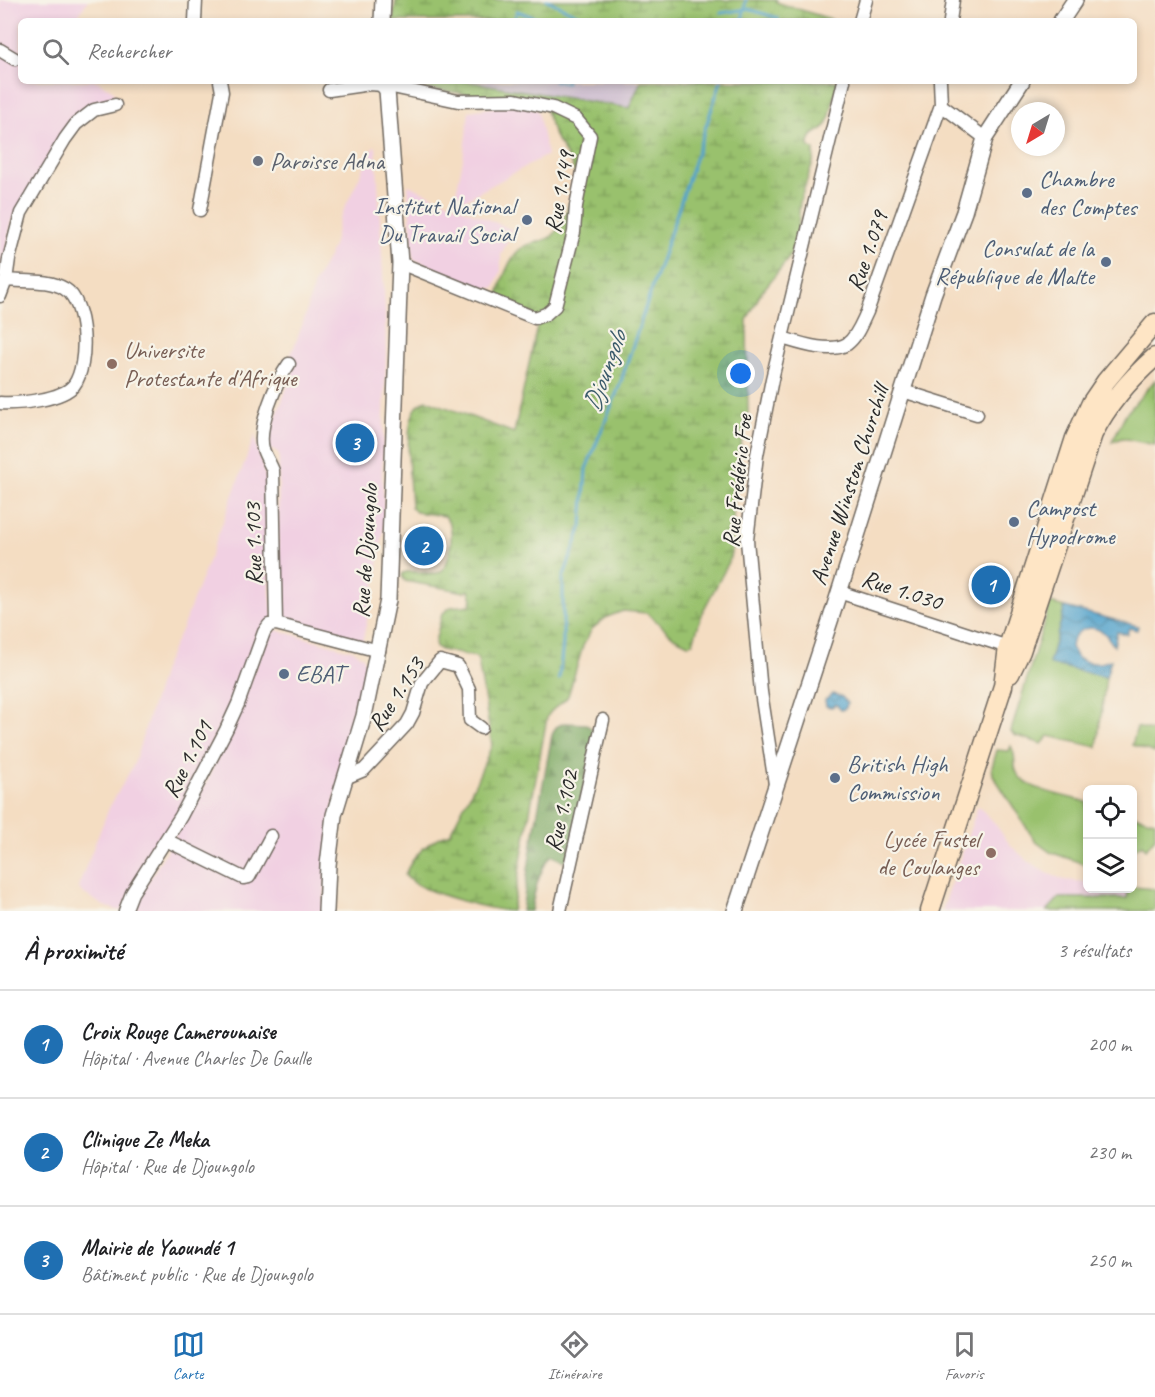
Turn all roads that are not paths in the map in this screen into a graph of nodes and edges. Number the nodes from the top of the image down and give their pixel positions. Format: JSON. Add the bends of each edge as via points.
{"nodes":[{"id":1,"x":196,"y":0,"type":"edge"},
{"id":2,"x":383,"y":0,"type":"edge"},
{"id":3,"x":866,"y":0,"type":"edge"},
{"id":4,"x":953,"y":0,"type":"edge"},
{"id":5,"x":1075,"y":0,"type":"edge"},
{"id":6,"x":195,"y":18,"type":"edge"},
{"id":7,"x":382,"y":18,"type":"edge"},
{"id":8,"x":861,"y":18,"type":"edge"},
{"id":9,"x":950,"y":18,"type":"edge"},
{"id":10,"x":1063,"y":18,"type":"edge"},
{"id":11,"x":0,"y":50,"type":"edge"},
{"id":12,"x":15,"y":59,"type":"dead end"},
{"id":13,"x":221,"y":84,"type":"edge"},
{"id":14,"x":370,"y":84,"type":"edge"},
{"id":15,"x":384,"y":84,"type":"edge"},
{"id":16,"x":387,"y":84,"type":"edge"},
{"id":17,"x":843,"y":84,"type":"edge"},
{"id":18,"x":940,"y":84,"type":"edge"},
{"id":19,"x":1020,"y":84,"type":"edge"},
{"id":20,"x":329,"y":90,"type":"dead end"},
{"id":21,"x":116,"y":105,"type":"dead end"},
{"id":22,"x":941,"y":105,"type":"junction"},
{"id":23,"x":985,"y":138,"type":"junction"},
{"id":24,"x":200,"y":210,"type":"dead end"},
{"id":25,"x":400,"y":262,"type":"junction"},
{"id":26,"x":6,"y":280,"type":"junction"},
{"id":27,"x":0,"y":296,"type":"edge"},
{"id":28,"x":1155,"y":323,"type":"edge"},
{"id":29,"x":782,"y":338,"type":"junction"},
{"id":30,"x":1155,"y":357,"type":"edge"},
{"id":31,"x":289,"y":364,"type":"dead end"},
{"id":32,"x":903,"y":391,"type":"junction"},
{"id":33,"x":0,"y":403,"type":"edge"},
{"id":34,"x":977,"y":414,"type":"dead end"},
{"id":35,"x":838,"y":592,"type":"junction"},
{"id":36,"x":276,"y":624,"type":"junction"},
{"id":37,"x":1015,"y":649,"type":"junction"},
{"id":38,"x":379,"y":651,"type":"junction"},
{"id":39,"x":603,"y":720,"type":"dead end"},
{"id":40,"x":481,"y":728,"type":"dead end"},
{"id":41,"x":345,"y":778,"type":"junction"},
{"id":42,"x":776,"y":785,"type":"junction"},
{"id":43,"x":271,"y":836,"type":"dead end"},
{"id":44,"x":165,"y":840,"type":"junction"},
{"id":45,"x":125,"y":911,"type":"edge"},
{"id":46,"x":326,"y":911,"type":"edge"},
{"id":47,"x":560,"y":911,"type":"edge"},
{"id":48,"x":735,"y":911,"type":"edge"},
{"id":49,"x":930,"y":911,"type":"edge"}],
"edges":[{"from":1,"to":6,"type":"street"},
{"from":2,"to":7,"type":"street"},
{"from":3,"to":8,"type":"street"},
{"from":4,"to":9,"type":"street"},
{"from":5,"to":10,"type":"street"},
{"from":11,"to":12,"type":"street"},
{"from":13,"to":24,"type":"street"},
{"from":14,"to":20,"type":"street","name":"Rue 1.149"},
{"from":15,"to":25,"type":"street","name":"Rue de Djoungolo"},
{"from":16,"to":25,"type":"street","name":"Rue 1.149","via":[[458,101],[515,100],[553,108],[576,118],[590,136],[574,232],[555,306],[546,314],[535,318]]},
{"from":17,"to":29,"type":"street","name":"Rue Frédéric Foe"},
{"from":18,"to":22,"type":"street","name":"Rue 1.079"},
{"from":19,"to":23,"type":"street","name":"Avenue Winston Churchill"},
{"from":21,"to":26,"type":"street","via":[[94,110],[65,138],[21,213]]},
{"from":22,"to":23,"type":"street"},
{"from":22,"to":29,"type":"street","name":"Rue 1.079","via":[[856,335],[846,344],[826,348]]},
{"from":23,"to":32,"type":"street","name":"Avenue Winston Churchill"},
{"from":25,"to":38,"type":"street","name":"Rue de Djoungolo","via":[[390,567]]},
{"from":26,"to":27,"type":"street"},
{"from":26,"to":33,"type":"street","via":[[66,289],[77,302],[84,352],[74,384],[63,393],[19,404]]},
{"from":28,"to":37,"type":"main road","via":[[1106,381],[1075,438]]},
{"from":29,"to":42,"type":"street","name":"Rue Frédéric Foe","via":[[757,455],[747,540],[761,692]]},
{"from":30,"to":37,"type":"main road","via":[[1102,415]]},
{"from":31,"to":36,"type":"street","name":"Rue 1.103","via":[[280,376],[261,439],[273,471]]},
{"from":32,"to":34,"type":"street"},
{"from":32,"to":35,"type":"street","name":"Avenue Winston Churchill"},
{"from":35,"to":37,"type":"street","name":"Rue 1.030"},
{"from":35,"to":42,"type":"street","name":"Avenue Winston Churchill"},
{"from":36,"to":38,"type":"street"},
{"from":36,"to":44,"type":"street","name":"Rue 1.101","via":[[269,625],[264,632],[226,730]]},
{"from":37,"to":49,"type":"main road"},
{"from":38,"to":41,"type":"street","name":"Rue de Djoungolo"},
{"from":39,"to":47,"type":"street","name":"Rue 1.102"},
{"from":40,"to":41,"type":"street","name":"Rue 1.153","via":[[470,720],[469,689],[458,666],[440,661],[422,682],[407,724],[364,770]]},
{"from":41,"to":46,"type":"street","name":"Rue de Djoungolo","via":[[334,815]]},
{"from":42,"to":48,"type":"street","name":"Avenue Winston Churchill"},
{"from":43,"to":44,"type":"street","via":[[249,877],[243,879]]},
{"from":44,"to":45,"type":"street","name":"Rue 1.101"}]}
